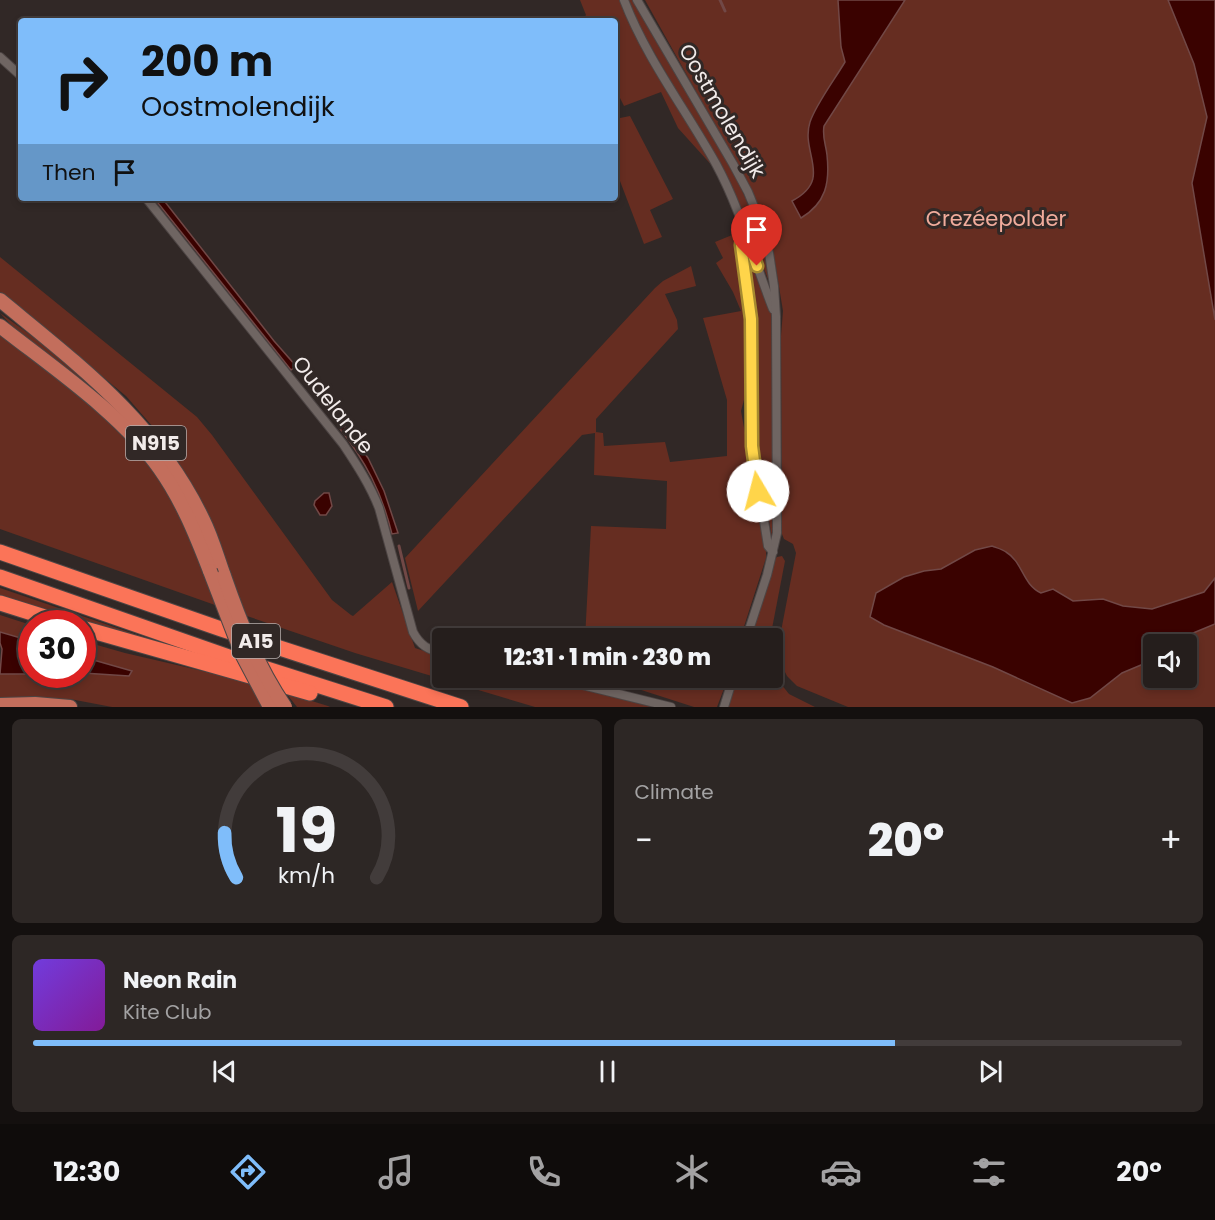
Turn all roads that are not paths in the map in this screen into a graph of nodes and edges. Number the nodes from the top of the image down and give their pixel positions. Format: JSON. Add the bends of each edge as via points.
{"nodes":[{"id":1,"x":624,"y":0,"type":"edge"},
{"id":2,"x":637,"y":0,"type":"edge"},
{"id":3,"x":0,"y":57,"type":"edge"},
{"id":4,"x":18,"y":73,"type":"edge"},
{"id":5,"x":148,"y":201,"type":"edge"},
{"id":6,"x":743,"y":227,"type":"junction"},
{"id":7,"x":0,"y":300,"type":"edge"},
{"id":8,"x":776,"y":316,"type":"junction"},
{"id":9,"x":0,"y":326,"type":"edge"},
{"id":10,"x":0,"y":545,"type":"edge"},
{"id":11,"x":0,"y":552,"type":"edge"},
{"id":12,"x":773,"y":552,"type":"junction"},
{"id":13,"x":51,"y":571,"type":"junction"},
{"id":14,"x":0,"y":577,"type":"edge"},
{"id":15,"x":0,"y":603,"type":"edge"},
{"id":16,"x":22,"y":610,"type":"edge"},
{"id":17,"x":749,"y":628,"type":"edge"},
{"id":18,"x":96,"y":632,"type":"edge"},
{"id":19,"x":432,"y":651,"type":"edge"},
{"id":20,"x":595,"y":688,"type":"edge"},
{"id":21,"x":730,"y":688,"type":"edge"},
{"id":22,"x":343,"y":694,"type":"junction"},
{"id":23,"x":0,"y":705,"type":"edge"},
{"id":24,"x":70,"y":707,"type":"edge"},
{"id":25,"x":270,"y":707,"type":"edge"},
{"id":26,"x":285,"y":707,"type":"edge"},
{"id":27,"x":386,"y":707,"type":"edge"},
{"id":28,"x":461,"y":707,"type":"edge"},
{"id":29,"x":672,"y":707,"type":"edge"},
{"id":30,"x":724,"y":707,"type":"edge"}],
"edges":[{"from":1,"to":6,"type":"street","name":"Oostmolendijk","via":[[646,46],[717,165]]},
{"from":2,"to":8,"type":"street","name":"Oostmolendijk","via":[[748,192],[769,253]]},
{"from":3,"to":4,"type":"street"},
{"from":5,"to":19,"type":"street","name":"Oudelande","via":[[359,467],[379,508],[413,632]]},
{"from":6,"to":8,"type":"street","name":"Oostmolendijk"},
{"from":6,"to":12,"type":"street","name":"Oostmolendijk","via":[[741,245],[751,319],[752,446],[768,546]]},
{"from":7,"to":26,"type":"main road","number":"N915","bridge":true,"via":[[100,384],[145,429],[204,521],[252,651]]},
{"from":8,"to":12,"type":"street","name":"Oostmolendijk","via":[[777,533]]},
{"from":9,"to":25,"type":"main road","number":"N915","bridge":true,"via":[[89,397],[159,468],[197,537],[242,654]]},
{"from":10,"to":13,"type":"highway","number":"A15"},
{"from":11,"to":13,"type":"highway","number":"A15"},
{"from":12,"to":17,"type":"street","name":"Oostmolendijk"},
{"from":13,"to":28,"type":"highway","number":"A15"},
{"from":14,"to":22,"type":"highway","number":"A15"},
{"from":15,"to":16,"type":"highway"},
{"from":18,"to":22,"type":"highway","number":"A15","via":[[308,693]]},
{"from":20,"to":29,"type":"street"},
{"from":21,"to":30,"type":"street"},
{"from":22,"to":27,"type":"highway","number":"A15"},
{"from":23,"to":24,"type":"main road"}]}
